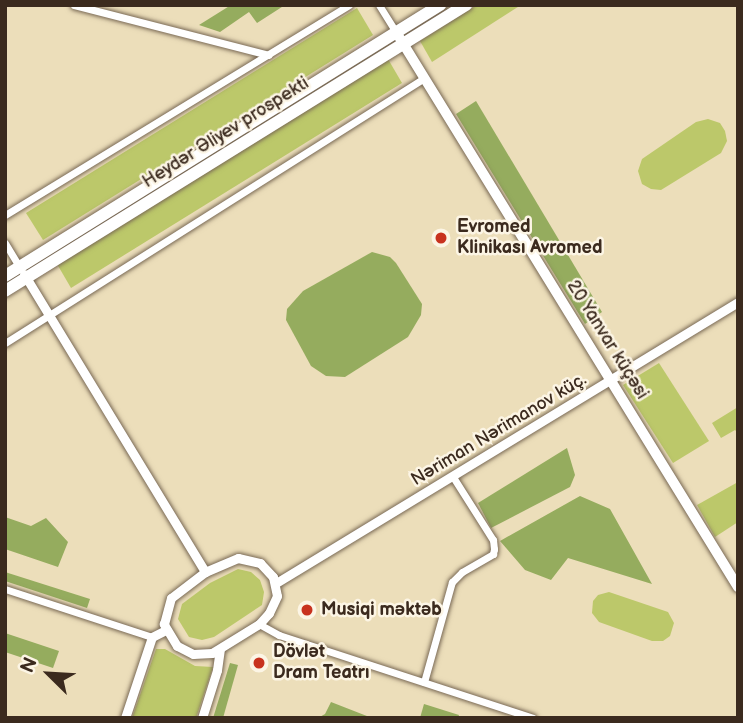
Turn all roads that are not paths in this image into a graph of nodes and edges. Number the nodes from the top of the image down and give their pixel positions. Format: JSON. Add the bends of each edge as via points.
{"nodes":[{"id":1,"x":74,"y":5,"type":"edge"},
{"id":2,"x":349,"y":5,"type":"edge"},
{"id":3,"x":379,"y":5,"type":"edge"},
{"id":4,"x":440,"y":5,"type":"edge"},
{"id":5,"x":466,"y":5,"type":"edge"},
{"id":6,"x":396,"y":32,"type":"junction"},
{"id":7,"x":403,"y":44,"type":"junction"},
{"id":8,"x":269,"y":55,"type":"junction"},
{"id":9,"x":424,"y":78,"type":"junction"},
{"id":10,"x":5,"y":215,"type":"edge"},
{"id":11,"x":5,"y":243,"type":"edge"},
{"id":12,"x":23,"y":272,"type":"junction"},
{"id":13,"x":5,"y":275,"type":"edge"},
{"id":14,"x":5,"y":291,"type":"edge"},
{"id":15,"x":738,"y":302,"type":"edge"},
{"id":16,"x":49,"y":316,"type":"junction"},
{"id":17,"x":5,"y":343,"type":"edge"},
{"id":18,"x":611,"y":380,"type":"junction"},
{"id":19,"x":453,"y":477,"type":"junction"},
{"id":20,"x":205,"y":572,"type":"junction"},
{"id":21,"x":276,"y":583,"type":"junction"},
{"id":22,"x":738,"y":587,"type":"edge"},
{"id":23,"x":5,"y":589,"type":"edge"},
{"id":24,"x":259,"y":624,"type":"junction"},
{"id":25,"x":166,"y":630,"type":"junction"},
{"id":26,"x":152,"y":637,"type":"junction"},
{"id":27,"x":220,"y":649,"type":"junction"},
{"id":28,"x":424,"y":682,"type":"junction"},
{"id":29,"x":125,"y":718,"type":"edge"},
{"id":30,"x":202,"y":718,"type":"edge"},
{"id":31,"x":533,"y":718,"type":"edge"}],
"edges":[{"from":1,"to":8,"type":"street"},
{"from":2,"to":8,"type":"street"},
{"from":3,"to":6,"type":"street","name":"20 Yanvar küçəsi"},
{"from":4,"to":6,"type":"main road","name":"Heydər Əliyev prospekti"},
{"from":5,"to":7,"type":"main road","name":"Heydər Əliyev prospekti"},
{"from":6,"to":7,"type":"main road","name":"20 Yanvar küçəsi"},
{"from":6,"to":12,"type":"main road","name":"Heydər Əliyev prospekti"},
{"from":7,"to":9,"type":"main road","name":"20 Yanvar küçəsi"},
{"from":7,"to":12,"type":"main road","name":"Heydər Əliyev prospekti"},
{"from":8,"to":10,"type":"street"},
{"from":9,"to":16,"type":"street"},
{"from":9,"to":18,"type":"main road","name":"20 Yanvar küçəsi"},
{"from":11,"to":12,"type":"street"},
{"from":12,"to":13,"type":"main road","name":"Heydər Əliyev prospekti"},
{"from":12,"to":14,"type":"main road","name":"Heydər Əliyev prospekti"},
{"from":12,"to":16,"type":"street"},
{"from":15,"to":18,"type":"street","name":"Nəriman Nərimanov küç."},
{"from":16,"to":17,"type":"street"},
{"from":16,"to":20,"type":"street"},
{"from":18,"to":19,"type":"street","name":"Nəriman Nərimanov küç."},
{"from":18,"to":22,"type":"main road","name":"20 Yanvar küçəsi"},
{"from":19,"to":21,"type":"street","name":"Nəriman Nərimanov küç."},
{"from":19,"to":28,"type":"street","via":[[494,550],[452,582]]},
{"from":20,"to":21,"type":"street","via":[[230,559],[245,558],[267,568]]},
{"from":20,"to":25,"type":"street","via":[[172,598],[164,618]]},
{"from":21,"to":24,"type":"street","via":[[273,607]]},
{"from":23,"to":26,"type":"street"},
{"from":24,"to":27,"type":"street"},
{"from":24,"to":28,"type":"street","via":[[279,635]]},
{"from":25,"to":26,"type":"street"},
{"from":25,"to":27,"type":"street","via":[[177,646],[193,654]]},
{"from":26,"to":29,"type":"street"},
{"from":27,"to":30,"type":"street"},
{"from":28,"to":31,"type":"street"}]}
